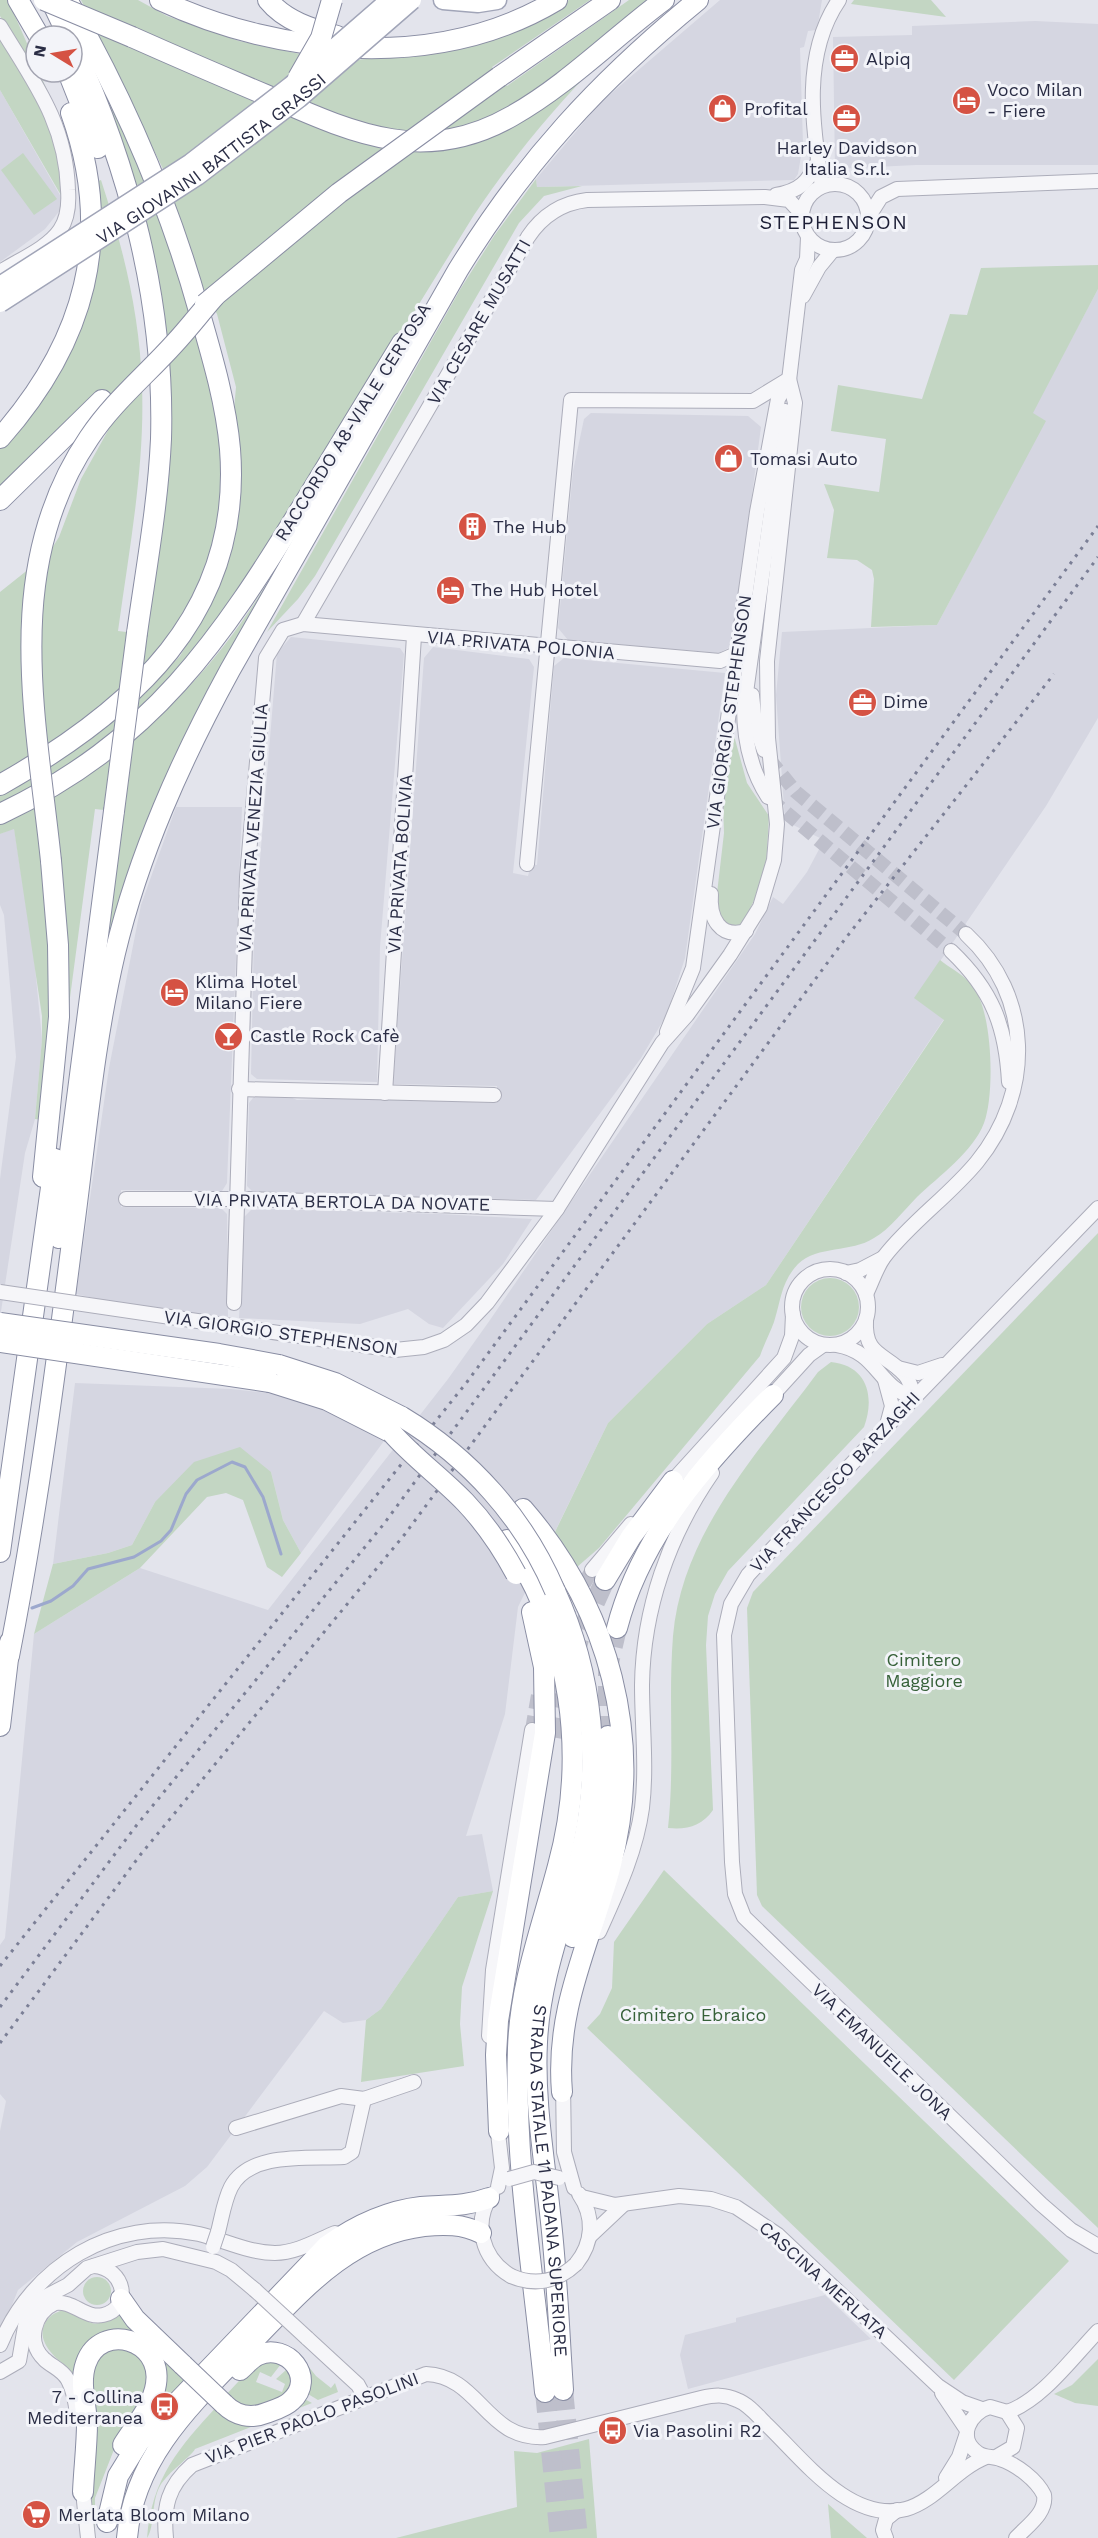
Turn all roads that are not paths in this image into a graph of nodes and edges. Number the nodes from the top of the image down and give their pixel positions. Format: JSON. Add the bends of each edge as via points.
{"nodes":[{"id":1,"x":18,"y":0,"type":"edge"},
{"id":2,"x":33,"y":0,"type":"edge"},
{"id":3,"x":44,"y":0,"type":"edge"},
{"id":4,"x":51,"y":0,"type":"edge"},
{"id":5,"x":68,"y":0,"type":"edge"},
{"id":6,"x":160,"y":0,"type":"edge"},
{"id":7,"x":268,"y":0,"type":"edge"},
{"id":8,"x":332,"y":0,"type":"edge"},
{"id":9,"x":390,"y":0,"type":"edge"},
{"id":10,"x":412,"y":0,"type":"edge"},
{"id":11,"x":443,"y":0,"type":"edge"},
{"id":12,"x":497,"y":0,"type":"edge"},
{"id":13,"x":557,"y":0,"type":"edge"},
{"id":14,"x":610,"y":0,"type":"edge"},
{"id":15,"x":664,"y":0,"type":"edge"},
{"id":16,"x":681,"y":0,"type":"edge"},
{"id":17,"x":698,"y":0,"type":"edge"},
{"id":18,"x":839,"y":0,"type":"edge"},
{"id":19,"x":32,"y":24,"type":"edge"},
{"id":20,"x":45,"y":24,"type":"edge"},
{"id":21,"x":62,"y":24,"type":"edge"},
{"id":22,"x":0,"y":26,"type":"edge"},
{"id":23,"x":393,"y":46,"type":"junction"},
{"id":24,"x":84,"y":73,"type":"edge"},
{"id":25,"x":298,"y":78,"type":"junction"},
{"id":26,"x":60,"y":84,"type":"edge"},
{"id":27,"x":72,"y":84,"type":"edge"},
{"id":28,"x":818,"y":161,"type":"junction"},
{"id":29,"x":1098,"y":182,"type":"edge"},
{"id":30,"x":822,"y":186,"type":"junction"},
{"id":31,"x":765,"y":197,"type":"junction"},
{"id":32,"x":802,"y":214,"type":"junction"},
{"id":33,"x":869,"y":216,"type":"junction"},
{"id":34,"x":808,"y":237,"type":"junction"},
{"id":35,"x":833,"y":250,"type":"junction"},
{"id":36,"x":0,"y":272,"type":"edge"},
{"id":37,"x":0,"y":286,"type":"edge"},
{"id":38,"x":215,"y":296,"type":"junction"},
{"id":39,"x":800,"y":301,"type":"junction"},
{"id":40,"x":0,"y":303,"type":"edge"},
{"id":41,"x":789,"y":379,"type":"junction"},
{"id":42,"x":753,"y":401,"type":"junction"},
{"id":43,"x":773,"y":427,"type":"junction"},
{"id":44,"x":0,"y":438,"type":"edge"},
{"id":45,"x":0,"y":500,"type":"edge"},
{"id":46,"x":303,"y":624,"type":"junction"},
{"id":47,"x":131,"y":633,"type":"junction"},
{"id":48,"x":414,"y":636,"type":"junction"},
{"id":49,"x":548,"y":647,"type":"junction"},
{"id":50,"x":736,"y":654,"type":"junction"},
{"id":51,"x":751,"y":657,"type":"junction"},
{"id":52,"x":764,"y":750,"type":"tunnel mouth"},
{"id":53,"x":0,"y":785,"type":"edge"},
{"id":54,"x":768,"y":797,"type":"tunnel mouth"},
{"id":55,"x":108,"y":810,"type":"junction"},
{"id":56,"x":0,"y":814,"type":"edge"},
{"id":57,"x":715,"y":815,"type":"junction"},
{"id":58,"x":527,"y":864,"type":"dead end"},
{"id":59,"x":746,"y":931,"type":"junction"},
{"id":60,"x":966,"y":934,"type":"tunnel mouth"},
{"id":61,"x":951,"y":951,"type":"tunnel mouth"},
{"id":62,"x":662,"y":1043,"type":"junction"},
{"id":63,"x":239,"y":1089,"type":"junction"},
{"id":64,"x":385,"y":1093,"type":"junction"},
{"id":65,"x":494,"y":1095,"type":"dead end"},
{"id":66,"x":1010,"y":1099,"type":"junction"},
{"id":67,"x":126,"y":1199,"type":"dead end"},
{"id":68,"x":238,"y":1199,"type":"junction"},
{"id":69,"x":557,"y":1209,"type":"junction"},
{"id":70,"x":1098,"y":1209,"type":"edge"},
{"id":71,"x":885,"y":1257,"type":"junction"},
{"id":72,"x":846,"y":1273,"type":"junction"},
{"id":73,"x":0,"y":1292,"type":"edge"},
{"id":74,"x":866,"y":1294,"type":"junction"},
{"id":75,"x":234,"y":1304,"type":"dead end"},
{"id":76,"x":793,"y":1314,"type":"junction"},
{"id":77,"x":866,"y":1320,"type":"junction"},
{"id":78,"x":0,"y":1323,"type":"edge"},
{"id":79,"x":0,"y":1342,"type":"edge"},
{"id":80,"x":830,"y":1345,"type":"junction"},
{"id":81,"x":949,"y":1361,"type":"junction"},
{"id":82,"x":25,"y":1365,"type":"junction"},
{"id":83,"x":897,"y":1368,"type":"junction"},
{"id":84,"x":885,"y":1380,"type":"junction"},
{"id":85,"x":773,"y":1395,"type":"junction"},
{"id":86,"x":915,"y":1397,"type":"junction"},
{"id":87,"x":397,"y":1425,"type":"junction"},
{"id":88,"x":887,"y":1426,"type":"junction"},
{"id":89,"x":673,"y":1480,"type":"joint"},
{"id":90,"x":0,"y":1551,"type":"edge"},
{"id":91,"x":598,"y":1575,"type":"tunnel mouth"},
{"id":92,"x":617,"y":1628,"type":"tunnel mouth"},
{"id":93,"x":9,"y":1656,"type":"junction"},
{"id":94,"x":0,"y":1726,"type":"edge"},
{"id":95,"x":532,"y":1730,"type":"tunnel mouth"},
{"id":96,"x":608,"y":1736,"type":"tunnel mouth"},
{"id":97,"x":557,"y":1738,"type":"tunnel mouth"},
{"id":98,"x":731,"y":1822,"type":"joint"},
{"id":99,"x":414,"y":2082,"type":"dead end"},
{"id":100,"x":562,"y":2092,"type":"junction"},
{"id":101,"x":364,"y":2099,"type":"junction"},
{"id":102,"x":236,"y":2128,"type":"dead end"},
{"id":103,"x":499,"y":2131,"type":"junction"},
{"id":104,"x":520,"y":2148,"type":"junction"},
{"id":105,"x":499,"y":2188,"type":"junction"},
{"id":106,"x":578,"y":2193,"type":"junction"},
{"id":107,"x":623,"y":2205,"type":"junction"},
{"id":108,"x":550,"y":2215,"type":"junction"},
{"id":109,"x":379,"y":2217,"type":"junction"},
{"id":110,"x":481,"y":2233,"type":"junction"},
{"id":111,"x":590,"y":2237,"type":"junction"},
{"id":112,"x":1098,"y":2246,"type":"edge"},
{"id":113,"x":137,"y":2252,"type":"junction"},
{"id":114,"x":212,"y":2253,"type":"junction"},
{"id":115,"x":94,"y":2266,"type":"junction"},
{"id":116,"x":75,"y":2279,"type":"junction"},
{"id":117,"x":120,"y":2290,"type":"junction"},
{"id":118,"x":81,"y":2310,"type":"junction"},
{"id":119,"x":1098,"y":2331,"type":"edge"},
{"id":120,"x":0,"y":2345,"type":"edge"},
{"id":121,"x":0,"y":2372,"type":"edge"},
{"id":122,"x":938,"y":2386,"type":"junction"},
{"id":123,"x":364,"y":2396,"type":"junction"},
{"id":124,"x":1034,"y":2397,"type":"junction"},
{"id":125,"x":982,"y":2409,"type":"junction"},
{"id":126,"x":1007,"y":2412,"type":"junction"},
{"id":127,"x":1017,"y":2428,"type":"junction"},
{"id":128,"x":967,"y":2432,"type":"junction"},
{"id":129,"x":158,"y":2448,"type":"junction"},
{"id":130,"x":991,"y":2457,"type":"junction"},
{"id":131,"x":942,"y":2485,"type":"junction"},
{"id":132,"x":83,"y":2492,"type":"junction"},
{"id":133,"x":897,"y":2510,"type":"junction"},
{"id":134,"x":106,"y":2530,"type":"edge"},
{"id":135,"x":88,"y":2538,"type":"edge"},
{"id":136,"x":127,"y":2538,"type":"edge"},
{"id":137,"x":166,"y":2538,"type":"edge"},
{"id":138,"x":886,"y":2538,"type":"edge"},
{"id":139,"x":1016,"y":2538,"type":"edge"}],
"edges":[{"from":1,"to":19,"type":"highway"},
{"from":2,"to":20,"type":"highway"},
{"from":3,"to":15,"type":"highway","bridge":true,"via":[[358,133],[399,142],[450,140],[477,133],[523,110]]},
{"from":4,"to":21,"type":"highway"},
{"from":5,"to":53,"type":"highway","via":[[137,135],[180,248],[222,400],[230,448],[230,501],[211,582],[165,659],[108,713]]},
{"from":6,"to":23,"type":"highway","via":[[206,19],[270,36],[340,47]]},
{"from":7,"to":23,"type":"highway","via":[[285,15],[317,31]]},
{"from":8,"to":25,"type":"highway","bridge":true,"via":[[321,38]]},
{"from":9,"to":25,"type":"main road","name":"VIA GIOVANNI BATTISTA GRASSI","bridge":true},
{"from":10,"to":40,"type":"main road","name":"VIA GIOVANNI BATTISTA GRASSI","bridge":true,"via":[[298,98],[197,176]]},
{"from":11,"to":12,"type":"main road"},
{"from":13,"to":23,"type":"highway","via":[[485,33],[446,42]]},
{"from":14,"to":38,"type":"highway","bridge":true,"via":[[356,179]]},
{"from":16,"to":56,"type":"highway","name":"RACCORDO A8-VIALE CERTOSA","via":[[594,77],[514,169],[462,245],[246,596],[193,668],[133,729],[101,754],[43,792]]},
{"from":17,"to":93,"type":"highway","via":[[600,85],[535,159],[492,218],[458,270],[230,670],[162,808],[130,901],[106,995],[29,1555]]},
{"from":18,"to":28,"type":"street","via":[[826,23],[814,69]]},
{"from":22,"to":36,"type":"street","via":[[54,115],[68,165],[66,219],[54,237]]},
{"from":24,"to":47,"type":"highway","via":[[127,195],[144,256],[157,327],[161,441]]},
{"from":25,"to":37,"type":"main road","name":"VIA GIOVANNI BATTISTA GRASSI","bridge":true,"via":[[191,163]]},
{"from":26,"to":44,"type":"highway","via":[[79,134],[89,178],[92,233],[87,274],[72,327],[51,370]]},
{"from":27,"to":47,"type":"highway","via":[[116,201],[145,331],[148,442]]},
{"from":28,"to":30,"type":"street"},
{"from":28,"to":31,"type":"street","name":"VIA CESARE MUSATTI","via":[[799,189]]},
{"from":29,"to":33,"type":"street","via":[[897,189],[881,197]]},
{"from":30,"to":32,"type":"street","via":[[806,201]]},
{"from":30,"to":33,"type":"street","via":[[833,183],[854,189],[862,196]]},
{"from":31,"to":32,"type":"street","name":"VIA CESARE MUSATTI","via":[[789,201]]},
{"from":31,"to":46,"type":"street","name":"VIA CESARE MUSATTI","via":[[586,200],[559,208],[542,219]]},
{"from":32,"to":34,"type":"street"},
{"from":33,"to":35,"type":"street","via":[[860,240],[849,248]]},
{"from":34,"to":35,"type":"street","via":[[816,245]]},
{"from":34,"to":39,"type":"street","name":"VIA GIORGIO STEPHENSON"},
{"from":35,"to":39,"type":"street","name":"VIA GIORGIO STEPHENSON"},
{"from":38,"to":45,"type":"highway","bridge":true,"via":[[102,399]]},
{"from":38,"to":82,"type":"highway","bridge":true,"via":[[174,345],[121,396],[88,439],[62,488],[44,536],[34,584],[30,646],[58,945],[59,1017]]},
{"from":39,"to":41,"type":"street","name":"VIA GIORGIO STEPHENSON"},
{"from":41,"to":42,"type":"street"},
{"from":41,"to":43,"type":"street","name":"VIA GIORGIO STEPHENSON","via":[[778,399]]},
{"from":41,"to":51,"type":"street"},
{"from":41,"to":59,"type":"street","name":"VIA GIORGIO STEPHENSON","via":[[795,403],[767,661],[768,738],[777,836],[767,890]]},
{"from":42,"to":43,"type":"street","via":[[770,414]]},
{"from":42,"to":49,"type":"street","via":[[571,400]]},
{"from":43,"to":50,"type":"street","name":"VIA GIORGIO STEPHENSON"},
{"from":46,"to":48,"type":"street","name":"VIA PRIVATA POLONIA"},
{"from":46,"to":63,"type":"street","name":"VIA PRIVATA VENEZIA GIULIA","via":[[283,630],[266,658],[247,877]]},
{"from":47,"to":55,"type":"highway"},
{"from":48,"to":49,"type":"street","name":"VIA PRIVATA POLONIA"},
{"from":48,"to":64,"type":"street","name":"VIA PRIVATA BOLIVIA"},
{"from":49,"to":50,"type":"street","name":"VIA PRIVATA POLONIA","via":[[720,662]]},
{"from":49,"to":58,"type":"street"},
{"from":50,"to":57,"type":"street","name":"VIA GIORGIO STEPHENSON"},
{"from":51,"to":52,"type":"street","via":[[753,710]]},
{"from":51,"to":54,"type":"street","via":[[744,735],[753,768]]},
{"from":55,"to":82,"type":"highway"},
{"from":55,"to":93,"type":"highway"},
{"from":57,"to":59,"type":"street","via":[[717,844],[710,908],[717,926],[731,933]]},
{"from":57,"to":62,"type":"street","name":"VIA GIORGIO STEPHENSON","via":[[693,968]]},
{"from":59,"to":62,"type":"street","name":"VIA GIORGIO STEPHENSON","via":[[687,1015]]},
{"from":60,"to":66,"type":"street","via":[[996,969],[1014,1007],[1019,1056]]},
{"from":61,"to":66,"type":"street","via":[[976,978],[997,1012],[1005,1038]]},
{"from":62,"to":69,"type":"street","name":"VIA GIORGIO STEPHENSON"},
{"from":63,"to":64,"type":"street"},
{"from":63,"to":68,"type":"street","name":"VIA PRIVATA VENEZIA GIULIA"},
{"from":64,"to":65,"type":"street"},
{"from":66,"to":71,"type":"street","via":[[997,1132],[977,1161]]},
{"from":67,"to":68,"type":"street","name":"VIA PRIVATA BERTOLA DA NOVATE"},
{"from":68,"to":69,"type":"street","name":"VIA PRIVATA BERTOLA DA NOVATE"},
{"from":68,"to":75,"type":"street","name":"VIA PRIVATA VENEZIA GIULIA"},
{"from":69,"to":73,"type":"street","name":"VIA GIORGIO STEPHENSON","bridge":true,"via":[[487,1303],[466,1324],[435,1344],[395,1350]]},
{"from":70,"to":81,"type":"street","name":"VIA FRANCESCO BARZAGHI"},
{"from":71,"to":72,"type":"street"},
{"from":71,"to":74,"type":"street"},
{"from":72,"to":74,"type":"street","via":[[858,1281]]},
{"from":72,"to":76,"type":"street","via":[[821,1270],[809,1275],[794,1295]]},
{"from":74,"to":77,"type":"street"},
{"from":76,"to":80,"type":"street","via":[[801,1332],[811,1340]]},
{"from":76,"to":89,"type":"street","via":[[792,1336],[784,1358]]},
{"from":77,"to":80,"type":"street","via":[[849,1340]]},
{"from":77,"to":83,"type":"street","via":[[868,1343],[876,1354]]},
{"from":78,"to":87,"type":"highway","name":"STRADA STATALE 11 PADANA SUPERIORE","bridge":true,"via":[[279,1365],[335,1383]]},
{"from":79,"to":87,"type":"highway","name":"STRADA STATALE 11 PADANA SUPERIORE","bridge":true,"via":[[270,1382]]},
{"from":80,"to":84,"type":"street","via":[[852,1347],[864,1354]]},
{"from":80,"to":85,"type":"street","via":[[809,1354]]},
{"from":81,"to":83,"type":"street","via":[[927,1372]]},
{"from":81,"to":86,"type":"street","name":"VIA FRANCESCO BARZAGHI"},
{"from":82,"to":90,"type":"highway"},
{"from":83,"to":86,"type":"street","via":[[907,1377]]},
{"from":84,"to":86,"type":"street"},
{"from":84,"to":88,"type":"street","via":[[892,1406]]},
{"from":85,"to":92,"type":"highway","via":[[672,1509],[639,1567]]},
{"from":85,"to":100,"type":"street","via":[[693,1503],[673,1543],[655,1594],[643,1664],[644,1772],[638,1829],[578,1986],[567,2035]]},
{"from":86,"to":88,"type":"street","name":"VIA FRANCESCO BARZAGHI"},
{"from":87,"to":100,"type":"highway","bridge":true,"via":[[438,1432],[472,1458],[523,1509],[567,1566],[592,1617],[611,1672],[622,1728],[623,1782],[610,1869],[565,2013],[560,2052]]},
{"from":87,"to":103,"type":"highway","bridge":true,"via":[[414,1458],[465,1502],[490,1532],[523,1588],[541,1647],[546,1733],[500,2002],[496,2055]]},
{"from":87,"to":104,"type":"highway","name":"STRADA STATALE 11 PADANA SUPERIORE","bridge":true,"via":[[478,1504],[523,1566],[545,1614],[568,1692],[573,1770],[567,1828],[532,1956],[522,2009],[518,2047]]},
{"from":87,"to":108,"type":"highway","name":"STRADA STATALE 11 PADANA SUPERIORE","bridge":true,"via":[[466,1464],[533,1545],[573,1638],[586,1688],[592,1771],[584,1843],[548,1967],[539,2022],[537,2094]]},
{"from":88,"to":98,"type":"street","name":"VIA FRANCESCO BARZAGHI","via":[[748,1575],[731,1604],[724,1635]]},
{"from":89,"to":91,"type":"highway"},
{"from":93,"to":94,"type":"highway"},
{"from":95,"to":103,"type":"street","via":[[488,2009],[489,2062]]},
{"from":96,"to":108,"type":"highway","via":[[607,1784],[598,1848],[560,1979],[546,2047]]},
{"from":97,"to":104,"type":"highway","via":[[511,2030],[510,2067]]},
{"from":98,"to":112,"type":"street","name":"VIA EMANUELE JONA","via":[[735,1894],[750,1925],[1041,2204],[1071,2230]]},
{"from":99,"to":101,"type":"street"},
{"from":100,"to":106,"type":"street","via":[[565,2162]]},
{"from":101,"to":102,"type":"street","via":[[341,2096]]},
{"from":101,"to":114,"type":"street","bridge":true,"via":[[352,2152],[344,2157],[252,2166],[232,2185]]},
{"from":103,"to":105,"type":"street"},
{"from":104,"to":108,"type":"highway","name":"STRADA STATALE 11 PADANA SUPERIORE","via":[[554,2391]]},
{"from":105,"to":106,"type":"street","bridge":true,"via":[[534,2172],[559,2178]]},
{"from":105,"to":109,"type":"highway","via":[[460,2207],[422,2207]]},
{"from":105,"to":110,"type":"street","via":[[482,2215]]},
{"from":106,"to":107,"type":"street","name":"CASCINA MERLATA","via":[[601,2204]]},
{"from":106,"to":111,"type":"street","via":[[589,2216]]},
{"from":107,"to":111,"type":"street"},
{"from":107,"to":122,"type":"street","name":"CASCINA MERLATA","via":[[680,2196],[711,2199],[747,2213],[778,2235]]},
{"from":109,"to":120,"type":"street","via":[[297,2249],[273,2253],[184,2232],[147,2231],[111,2238],[75,2256],[35,2286]]},
{"from":109,"to":134,"type":"highway","via":[[327,2246],[152,2427],[122,2467],[113,2489]]},
{"from":110,"to":111,"type":"street","bridge":true,"via":[[490,2257],[511,2276],[530,2282],[546,2281],[576,2265]]},
{"from":110,"to":129,"type":"highway","via":[[457,2225],[417,2227],[373,2240],[344,2255],[310,2283],[198,2398]]},
{"from":113,"to":114,"type":"street","via":[[163,2249]]},
{"from":113,"to":115,"type":"street"},
{"from":113,"to":117,"type":"street","via":[[125,2264]]},
{"from":114,"to":123,"type":"street","bridge":true,"via":[[358,2385]]},
{"from":115,"to":116,"type":"street"},
{"from":115,"to":117,"type":"street","via":[[110,2270]]},
{"from":116,"to":118,"type":"street","via":[[73,2296]]},
{"from":116,"to":121,"type":"street","via":[[35,2303],[25,2323],[19,2361]]},
{"from":117,"to":118,"type":"street","via":[[113,2310],[100,2316]]},
{"from":117,"to":129,"type":"highway","bridge":true,"via":[[135,2319],[183,2365],[224,2404],[235,2413],[254,2416],[285,2405],[299,2389],[301,2377],[298,2367],[285,2355],[258,2355]]},
{"from":118,"to":132,"type":"street","via":[[66,2302],[48,2306],[39,2316],[34,2332],[40,2355],[63,2372],[73,2392]]},
{"from":119,"to":124,"type":"street"},
{"from":122,"to":125,"type":"street","name":"CASCINA MERLATA","via":[[962,2402]]},
{"from":122,"to":128,"type":"street","name":"CASCINA MERLATA"},
{"from":123,"to":133,"type":"street","name":"VIA PIER PAOLO PASOLINI","via":[[414,2376],[438,2374],[459,2384],[507,2430],[530,2438],[701,2398],[728,2396],[750,2409],[851,2503],[868,2510]]},
{"from":123,"to":137,"type":"street","name":"VIA PIER PAOLO PASOLINI","via":[[192,2465],[167,2497]]},
{"from":124,"to":126,"type":"street"},
{"from":124,"to":127,"type":"street"},
{"from":125,"to":126,"type":"street"},
{"from":125,"to":128,"type":"street","via":[[974,2414]]},
{"from":126,"to":127,"type":"street"},
{"from":127,"to":130,"type":"street","via":[[1013,2447]]},
{"from":128,"to":130,"type":"street","via":[[969,2444],[976,2452]]},
{"from":128,"to":131,"type":"street","name":"VIA PIER PAOLO PASOLINI","via":[[959,2457]]},
{"from":129,"to":136,"type":"highway","via":[[134,2500]]},
{"from":130,"to":131,"type":"street","name":"VIA PIER PAOLO PASOLINI","via":[[968,2464]]},
{"from":130,"to":139,"type":"street","via":[[1016,2466],[1044,2495],[1041,2512]]},
{"from":131,"to":133,"type":"street","name":"VIA PIER PAOLO PASOLINI","via":[[923,2501]]},
{"from":132,"to":134,"type":"highway","via":[[87,2422],[83,2375],[87,2360],[99,2345],[110,2340],[133,2342],[152,2356],[156,2383],[114,2464]]},
{"from":132,"to":135,"type":"street"},
{"from":133,"to":138,"type":"street","via":[[886,2519]]}]}
